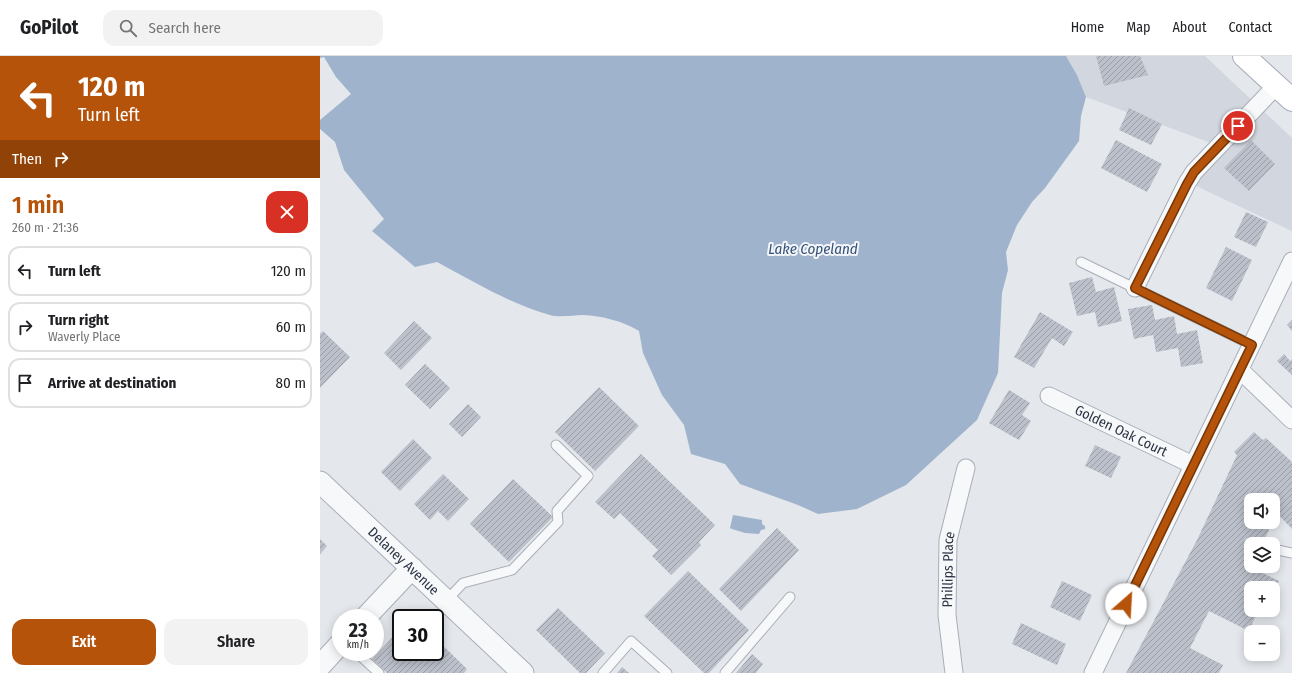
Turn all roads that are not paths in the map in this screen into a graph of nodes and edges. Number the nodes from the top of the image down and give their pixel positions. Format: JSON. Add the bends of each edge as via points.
{"nodes":[{"id":1,"x":1244,"y":56,"type":"edge"},
{"id":2,"x":1276,"y":86,"type":"junction"},
{"id":3,"x":1292,"y":100,"type":"edge"},
{"id":4,"x":1081,"y":262,"type":"dead end"},
{"id":5,"x":1290,"y":271,"type":"edge"},
{"id":6,"x":1135,"y":288,"type":"junction"},
{"id":7,"x":1252,"y":345,"type":"junction"},
{"id":8,"x":1240,"y":370,"type":"junction"},
{"id":9,"x":1049,"y":396,"type":"dead end"},
{"id":10,"x":1292,"y":420,"type":"edge"},
{"id":11,"x":556,"y":445,"type":"dead end"},
{"id":12,"x":1193,"y":465,"type":"junction"},
{"id":13,"x":966,"y":468,"type":"dead end"},
{"id":14,"x":320,"y":482,"type":"edge"},
{"id":15,"x":1280,"y":550,"type":"edge"},
{"id":16,"x":1292,"y":553,"type":"edge"},
{"id":17,"x":412,"y":568,"type":"junction"},
{"id":18,"x":790,"y":597,"type":"dead end"},
{"id":19,"x":446,"y":601,"type":"junction"},
{"id":20,"x":373,"y":609,"type":"edge"},
{"id":21,"x":332,"y":654,"type":"edge"},
{"id":22,"x":366,"y":661,"type":"edge"},
{"id":23,"x":322,"y":666,"type":"edge"},
{"id":24,"x":379,"y":673,"type":"edge"},
{"id":25,"x":523,"y":673,"type":"edge"},
{"id":26,"x":604,"y":673,"type":"edge"},
{"id":27,"x":667,"y":673,"type":"edge"},
{"id":28,"x":725,"y":673,"type":"edge"},
{"id":29,"x":954,"y":673,"type":"edge"},
{"id":30,"x":1093,"y":673,"type":"edge"}],
"edges":[{"from":1,"to":2,"type":"main road"},
{"from":2,"to":3,"type":"main road"},
{"from":2,"to":6,"type":"street","via":[[1194,172]]},
{"from":4,"to":6,"type":"lane"},
{"from":5,"to":7,"type":"street"},
{"from":6,"to":7,"type":"lane"},
{"from":7,"to":8,"type":"street"},
{"from":8,"to":10,"type":"street"},
{"from":8,"to":12,"type":"street"},
{"from":9,"to":12,"type":"street","name":"Golden Oak Court"},
{"from":11,"to":19,"type":"lane","via":[[588,476],[557,511],[558,522],[512,570],[463,583]]},
{"from":12,"to":30,"type":"street"},
{"from":13,"to":29,"type":"street","name":"Phillips Place","via":[[948,540],[947,615]]},
{"from":14,"to":17,"type":"street","name":"Delaney Avenue"},
{"from":15,"to":16,"type":"lane"},
{"from":17,"to":19,"type":"street","name":"Delaney Avenue"},
{"from":17,"to":20,"type":"street"},
{"from":18,"to":28,"type":"lane"},
{"from":19,"to":25,"type":"street","name":"Delaney Avenue"},
{"from":21,"to":23,"type":"street"},
{"from":22,"to":24,"type":"lane"},
{"from":26,"to":27,"type":"lane","via":[[631,641]]}]}
